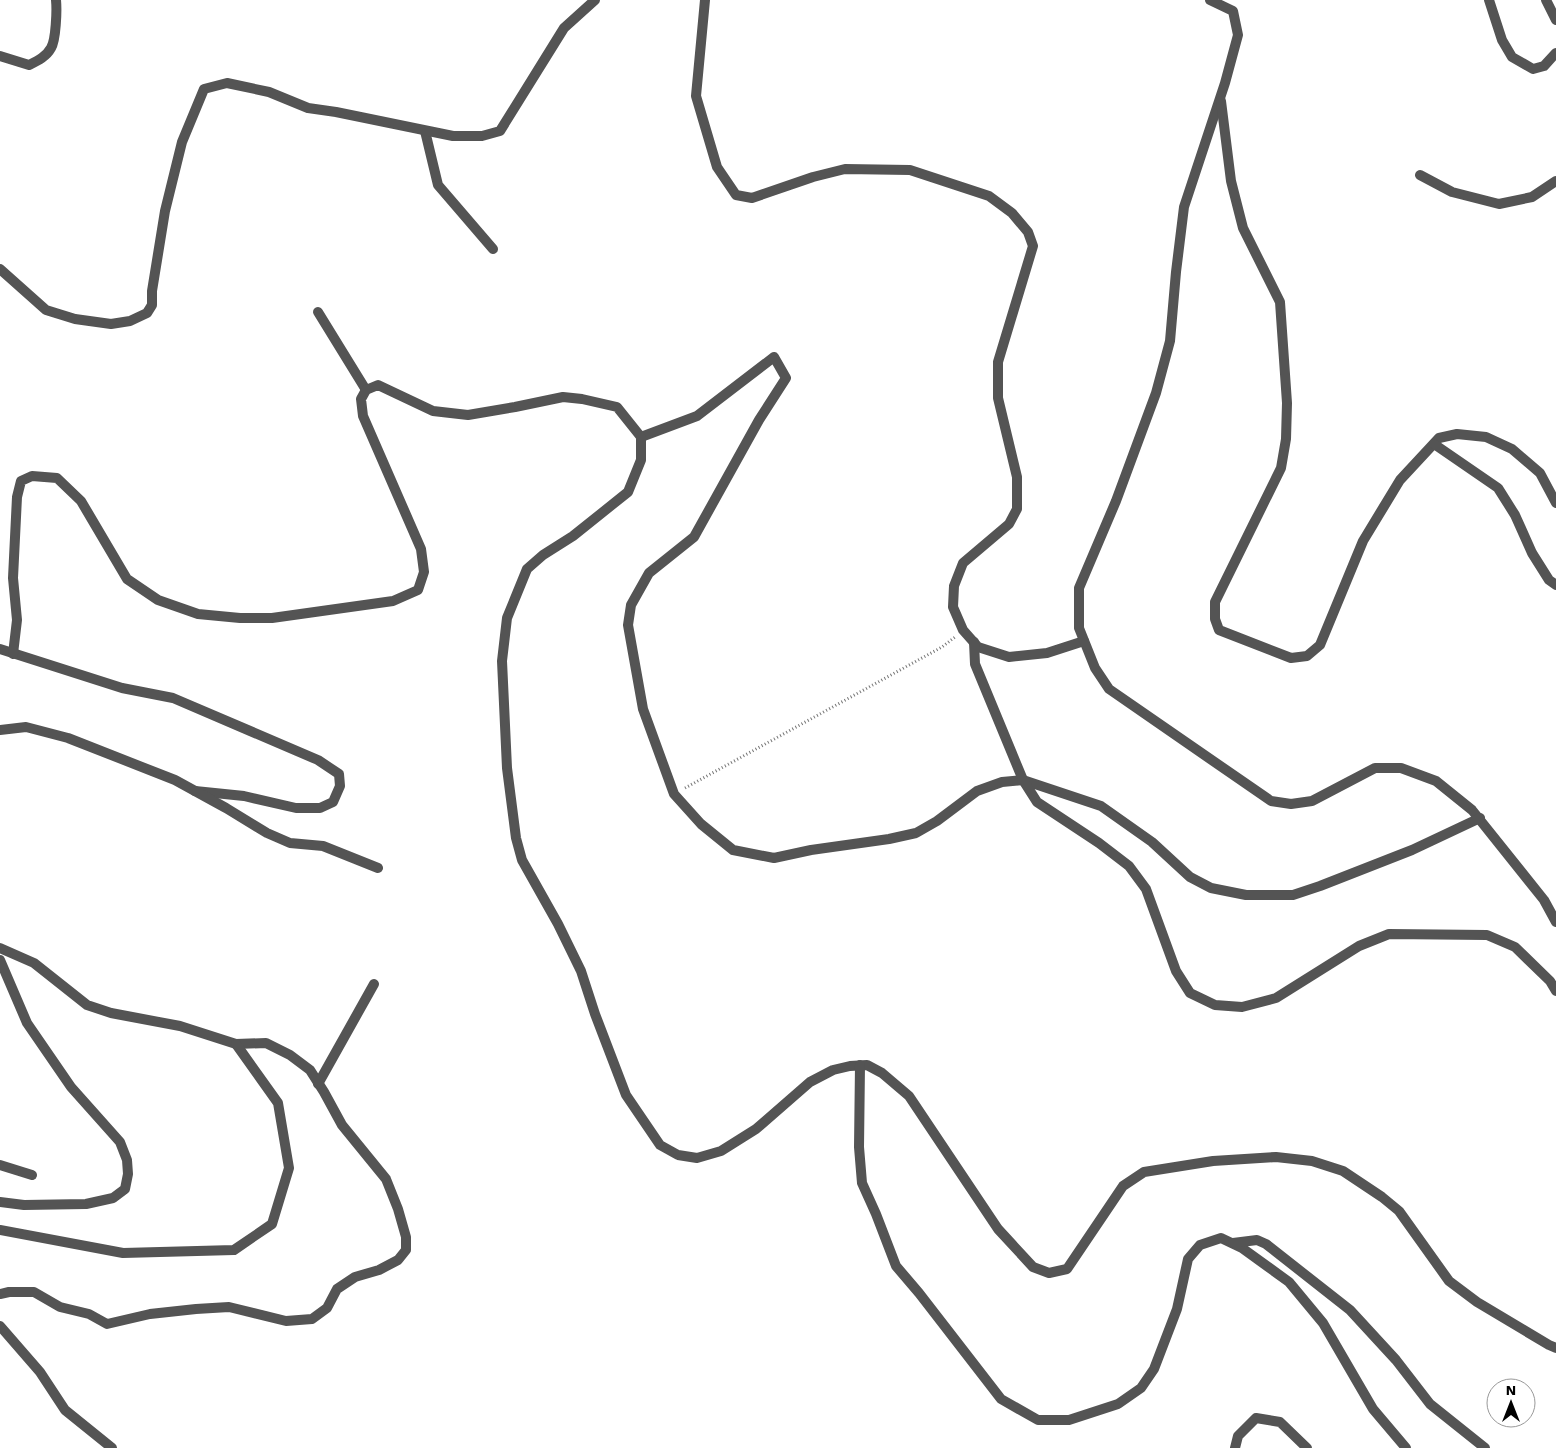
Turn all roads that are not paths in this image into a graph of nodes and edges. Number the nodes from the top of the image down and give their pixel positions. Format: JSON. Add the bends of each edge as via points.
{"nodes":[{"id":1,"x":56,"y":0,"type":"edge"},
{"id":2,"x":595,"y":0,"type":"edge"},
{"id":3,"x":705,"y":0,"type":"edge"},
{"id":4,"x":1210,"y":0,"type":"edge"},
{"id":5,"x":1489,"y":0,"type":"edge"},
{"id":6,"x":1546,"y":0,"type":"edge"},
{"id":7,"x":1556,"y":20,"type":"edge"},
{"id":8,"x":1556,"y":52,"type":"edge"},
{"id":9,"x":0,"y":56,"type":"edge"},
{"id":10,"x":1221,"y":97,"type":"junction"},
{"id":11,"x":425,"y":130,"type":"junction"},
{"id":12,"x":1420,"y":175,"type":"dead end"},
{"id":13,"x":1556,"y":181,"type":"edge"},
{"id":14,"x":493,"y":249,"type":"dead end"},
{"id":15,"x":0,"y":269,"type":"edge"},
{"id":16,"x":318,"y":312,"type":"dead end"},
{"id":17,"x":366,"y":390,"type":"junction"},
{"id":18,"x":641,"y":437,"type":"junction"},
{"id":19,"x":1434,"y":444,"type":"junction"},
{"id":20,"x":1556,"y":503,"type":"edge"},
{"id":21,"x":1556,"y":585,"type":"edge"},
{"id":22,"x":1084,"y":641,"type":"junction"},
{"id":23,"x":974,"y":642,"type":"junction"},
{"id":24,"x":0,"y":649,"type":"edge"},
{"id":25,"x":13,"y":654,"type":"junction"},
{"id":26,"x":0,"y":730,"type":"edge"},
{"id":27,"x":1024,"y":780,"type":"junction"},
{"id":28,"x":195,"y":791,"type":"junction"},
{"id":29,"x":1480,"y":818,"type":"junction"},
{"id":30,"x":378,"y":868,"type":"dead end"},
{"id":31,"x":1556,"y":922,"type":"edge"},
{"id":32,"x":0,"y":948,"type":"edge"},
{"id":33,"x":0,"y":960,"type":"edge"},
{"id":34,"x":374,"y":984,"type":"dead end"},
{"id":35,"x":1556,"y":991,"type":"edge"},
{"id":36,"x":236,"y":1044,"type":"junction"},
{"id":37,"x":860,"y":1065,"type":"junction"},
{"id":38,"x":318,"y":1084,"type":"junction"},
{"id":39,"x":0,"y":1165,"type":"edge"},
{"id":40,"x":32,"y":1175,"type":"dead end"},
{"id":41,"x":0,"y":1202,"type":"edge"},
{"id":42,"x":0,"y":1230,"type":"edge"},
{"id":43,"x":1232,"y":1243,"type":"junction"},
{"id":44,"x":0,"y":1294,"type":"edge"},
{"id":45,"x":0,"y":1326,"type":"edge"},
{"id":46,"x":1556,"y":1348,"type":"edge"},
{"id":47,"x":112,"y":1448,"type":"edge"},
{"id":48,"x":1235,"y":1448,"type":"edge"},
{"id":49,"x":1307,"y":1448,"type":"edge"},
{"id":50,"x":1406,"y":1448,"type":"edge"},
{"id":51,"x":1486,"y":1448,"type":"edge"}],
"edges":[{"from":1,"to":9,"type":"street","via":[[52,47],[41,59],[29,65]]},
{"from":2,"to":11,"type":"street","via":[[564,28],[500,131],[482,136],[453,136]]},
{"from":3,"to":23,"type":"street","via":[[696,96],[717,167],[736,195],[752,198],[846,169],[910,170],[989,196],[1028,232],[1033,246],[998,362],[998,398],[1017,477],[1017,509],[1009,524],[963,563],[954,586],[953,607],[963,630]]},
{"from":4,"to":10,"type":"street","via":[[1233,11],[1238,35]]},
{"from":5,"to":8,"type":"street","via":[[1502,40],[1512,57],[1533,69],[1544,66]]},
{"from":6,"to":7,"type":"street"},
{"from":10,"to":19,"type":"street","via":[[1230,181],[1243,228],[1280,302],[1287,404],[1282,468],[1215,602],[1214,619],[1219,630],[1291,658],[1307,656],[1320,645],[1363,541],[1400,480]]},
{"from":10,"to":22,"type":"street","via":[[1184,207],[1170,341],[1156,393],[1079,588],[1079,628]]},
{"from":11,"to":14,"type":"street","via":[[438,185]]},
{"from":11,"to":15,"type":"street","via":[[308,108],[269,92],[227,83],[204,89],[182,142],[165,211],[152,305],[147,313],[130,321],[111,324],[75,319],[46,310]]},
{"from":12,"to":13,"type":"street","via":[[1452,192],[1498,204],[1532,197]]},
{"from":16,"to":17,"type":"street"},
{"from":17,"to":18,"type":"street","via":[[378,385],[433,411],[468,415],[563,397],[582,399],[617,407]]},
{"from":17,"to":25,"type":"street","via":[[361,399],[363,416],[421,549],[424,572],[418,590],[393,601],[272,618],[198,614],[158,600],[127,579],[81,502],[57,478],[32,476],[21,481],[17,496],[13,578],[17,620]]},
{"from":18,"to":27,"type":"street","via":[[697,416],[774,357],[786,378],[694,536],[649,574],[631,605],[628,625],[643,709],[674,794],[701,824],[733,850],[774,858],[916,833],[977,791],[1002,782]]},
{"from":18,"to":37,"type":"street","via":[[641,460],[628,492],[527,569],[507,618],[502,661],[507,768],[522,860],[581,971],[626,1095],[660,1145],[678,1155],[697,1158],[721,1151],[756,1129],[810,1082],[833,1070]]},
{"from":19,"to":20,"type":"street","via":[[1439,438],[1457,434],[1486,437],[1512,449],[1540,473]]},
{"from":19,"to":21,"type":"street","via":[[1498,488],[1515,515],[1532,553]]},
{"from":22,"to":23,"type":"street","via":[[1047,653],[1009,657],[978,647]]},
{"from":22,"to":29,"type":"street","via":[[1095,668],[1109,689],[1272,801],[1292,804],[1312,801],[1375,768],[1401,768],[1436,781]]},
{"from":23,"to":27,"type":"street","via":[[975,664]]},
{"from":24,"to":25,"type":"street"},
{"from":25,"to":28,"type":"street","via":[[122,688],[174,698],[318,760],[339,774],[340,786],[332,802],[320,808],[296,808],[244,796]]},
{"from":26,"to":28,"type":"street","via":[[26,726],[68,738]]},
{"from":27,"to":29,"type":"street","via":[[1101,806],[1152,842],[1190,877],[1211,888],[1246,895],[1293,895],[1412,850]]},
{"from":27,"to":35,"type":"street","via":[[1037,802],[1130,866],[1146,889],[1176,971],[1190,993],[1214,1005],[1242,1007],[1276,998],[1359,946],[1389,934],[1487,935],[1515,947]]},
{"from":28,"to":30,"type":"street","via":[[290,843],[323,846]]},
{"from":29,"to":31,"type":"street","via":[[1544,900]]},
{"from":32,"to":36,"type":"street","via":[[34,963],[87,1005],[111,1013],[180,1026]]},
{"from":33,"to":41,"type":"street","via":[[27,1023],[71,1086],[120,1142],[128,1174],[126,1189],[113,1198],[86,1204]]},
{"from":34,"to":38,"type":"street"},
{"from":36,"to":38,"type":"street","via":[[266,1043],[310,1070]]},
{"from":36,"to":42,"type":"street","via":[[278,1103],[289,1168],[272,1224],[234,1250],[123,1253]]},
{"from":37,"to":43,"type":"street","via":[[862,1183],[896,1266],[1001,1399],[1038,1420],[1069,1420],[1118,1404],[1141,1388],[1154,1369],[1177,1309],[1188,1259],[1200,1245],[1221,1238]]},
{"from":37,"to":46,"type":"street","via":[[882,1073],[909,1096],[998,1229],[1033,1267],[1049,1273],[1067,1269],[1123,1186],[1144,1172],[1204,1162],[1276,1157],[1312,1161],[1343,1171],[1382,1197],[1399,1211],[1449,1281],[1477,1302]]},
{"from":38,"to":44,"type":"street","via":[[342,1125],[386,1179],[406,1237],[406,1250],[398,1260],[337,1288],[327,1308],[312,1319],[286,1321],[229,1307],[150,1314],[106,1324],[90,1314],[60,1307],[34,1292]]},
{"from":39,"to":40,"type":"street"},
{"from":43,"to":50,"type":"street","via":[[1289,1282],[1323,1323],[1373,1409]]},
{"from":43,"to":51,"type":"street","via":[[1257,1240],[1266,1244],[1350,1310],[1396,1360],[1430,1404]]},
{"from":45,"to":47,"type":"street","via":[[40,1372],[65,1410]]},
{"from":48,"to":49,"type":"street","via":[[1238,1436],[1256,1418],[1280,1422]]}]}
